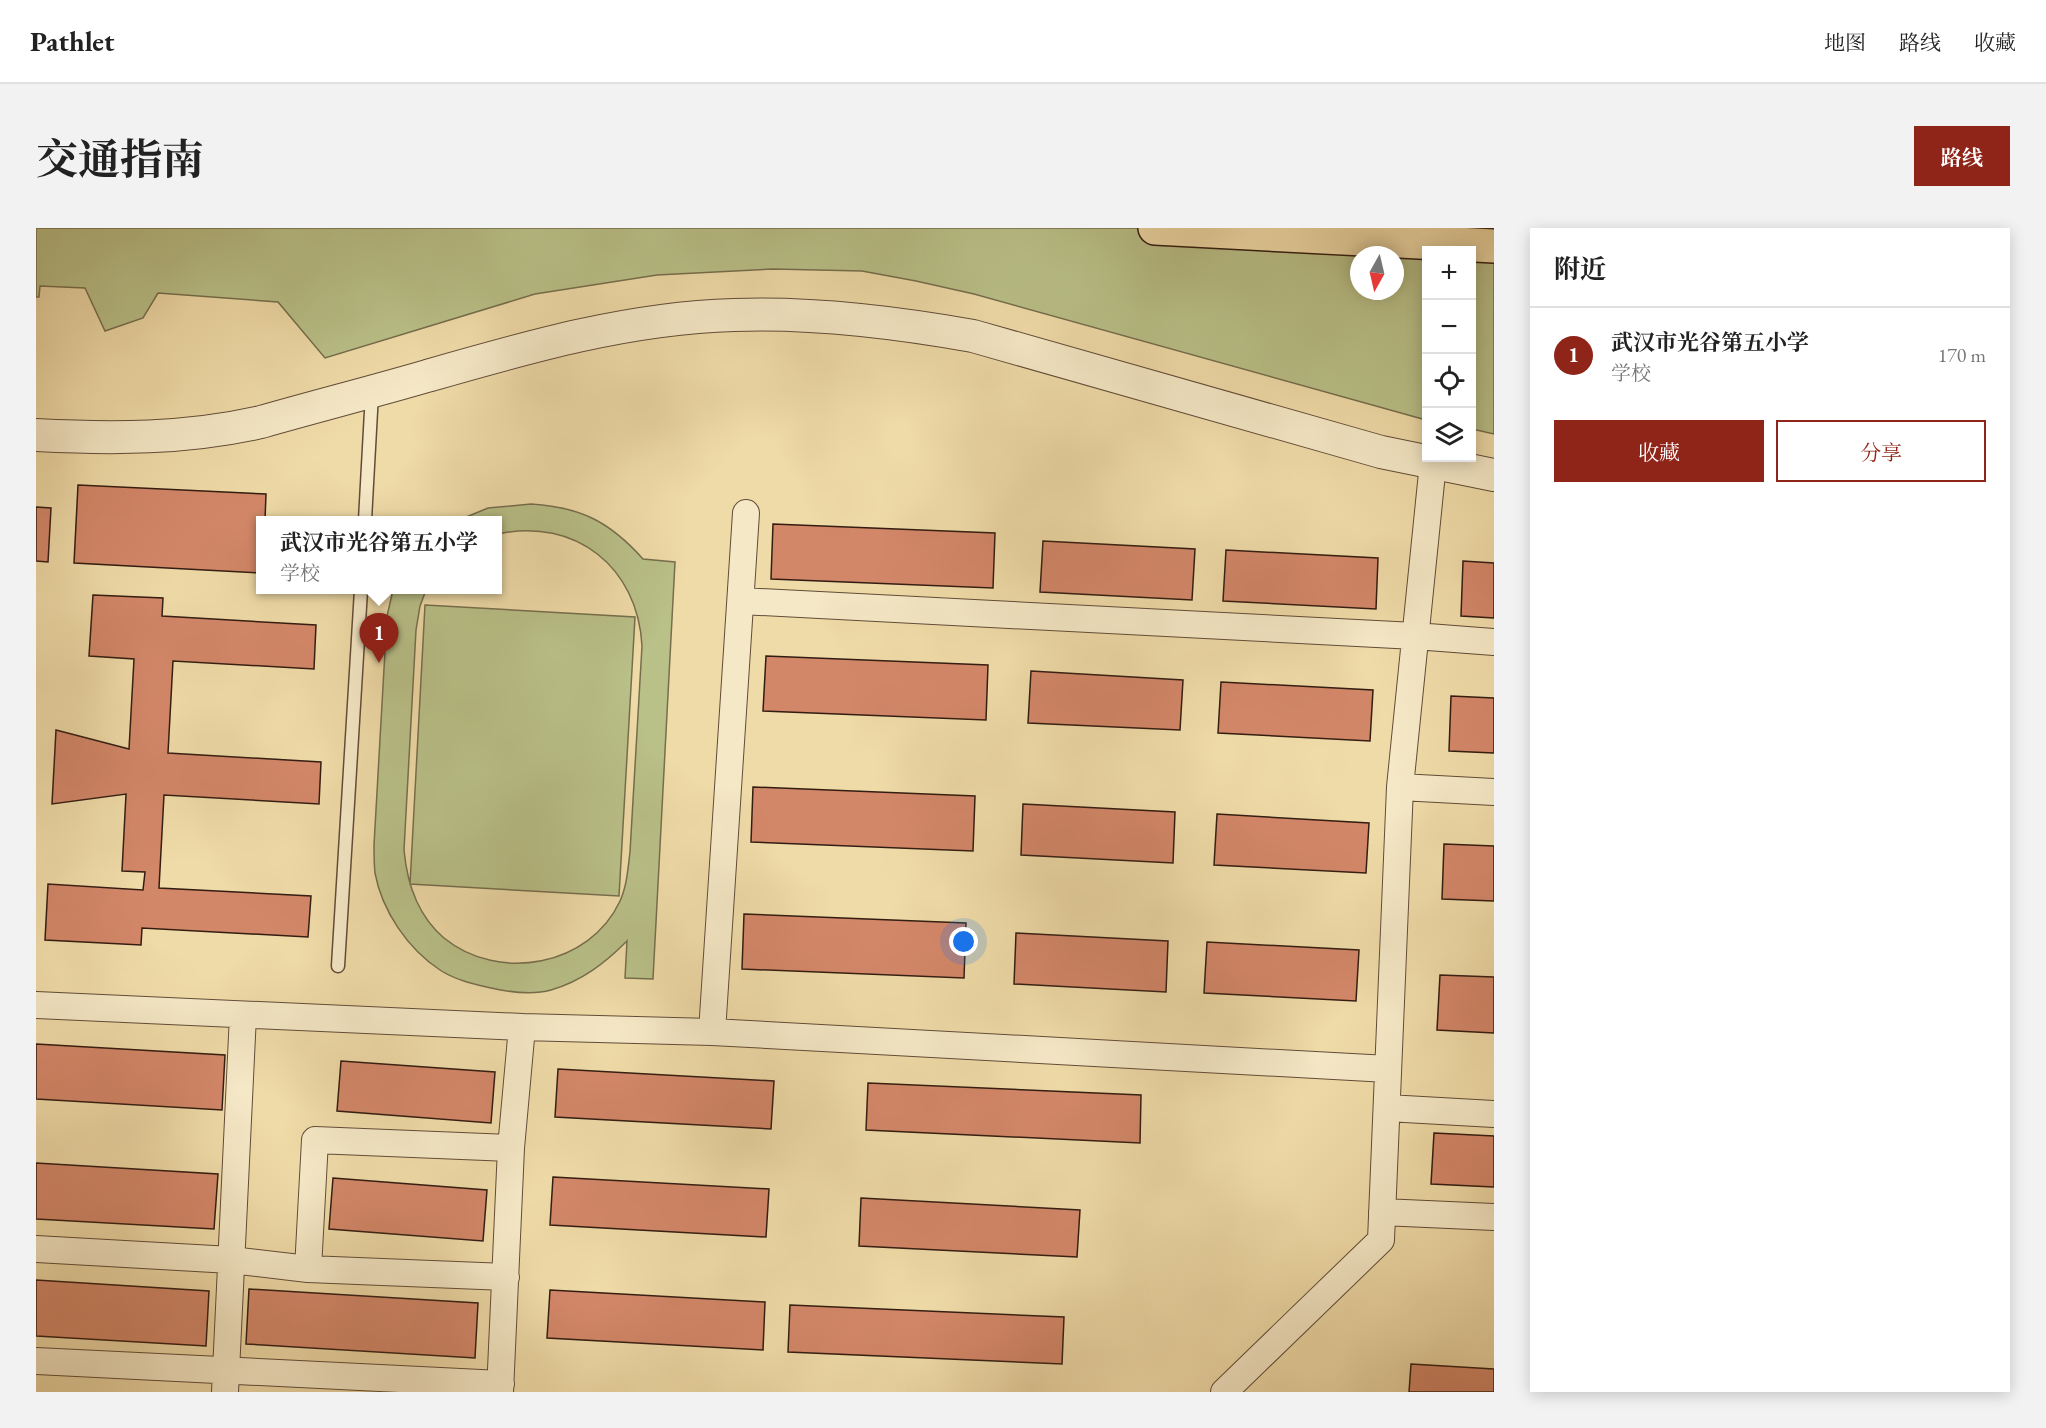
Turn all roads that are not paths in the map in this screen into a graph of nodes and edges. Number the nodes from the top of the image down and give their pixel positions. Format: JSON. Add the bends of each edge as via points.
{"nodes":[{"id":1,"x":1155,"y":228,"type":"edge"},
{"id":2,"x":1494,"y":246,"type":"edge"},
{"id":3,"x":372,"y":390,"type":"junction"},
{"id":4,"x":36,"y":435,"type":"edge"},
{"id":5,"x":1433,"y":463,"type":"junction"},
{"id":6,"x":1494,"y":475,"type":"edge"},
{"id":7,"x":746,"y":513,"type":"dead end"},
{"id":8,"x":365,"y":516,"type":"edge"},
{"id":9,"x":361,"y":594,"type":"edge"},
{"id":10,"x":741,"y":601,"type":"junction"},
{"id":11,"x":1415,"y":636,"type":"junction"},
{"id":12,"x":1494,"y":642,"type":"edge"},
{"id":13,"x":1400,"y":787,"type":"junction"},
{"id":14,"x":1494,"y":792,"type":"edge"},
{"id":15,"x":338,"y":966,"type":"dead end"},
{"id":16,"x":36,"y":1005,"type":"edge"},
{"id":17,"x":243,"y":1015,"type":"junction"},
{"id":18,"x":522,"y":1027,"type":"junction"},
{"id":19,"x":712,"y":1032,"type":"junction"},
{"id":20,"x":1388,"y":1069,"type":"junction"},
{"id":21,"x":1387,"y":1108,"type":"junction"},
{"id":22,"x":1494,"y":1114,"type":"edge"},
{"id":23,"x":512,"y":1148,"type":"junction"},
{"id":24,"x":1382,"y":1212,"type":"junction"},
{"id":25,"x":1494,"y":1217,"type":"edge"},
{"id":26,"x":36,"y":1249,"type":"edge"},
{"id":27,"x":231,"y":1260,"type":"junction"},
{"id":28,"x":308,"y":1269,"type":"junction"},
{"id":29,"x":506,"y":1277,"type":"junction"},
{"id":30,"x":36,"y":1360,"type":"edge"},
{"id":31,"x":225,"y":1381,"type":"edge"},
{"id":32,"x":501,"y":1388,"type":"edge"},
{"id":33,"x":1224,"y":1392,"type":"edge"}],
"edges":[{"from":1,"to":2,"type":"highway"},
{"from":3,"to":4,"type":"street","via":[[229,429],[142,438]]},
{"from":3,"to":5,"type":"street","via":[[549,342],[634,325],[733,315],[848,318],[973,336],[1381,452]]},
{"from":3,"to":8,"type":"lane"},
{"from":5,"to":6,"type":"street"},
{"from":5,"to":11,"type":"street"},
{"from":7,"to":10,"type":"street"},
{"from":9,"to":15,"type":"lane"},
{"from":10,"to":11,"type":"street"},
{"from":10,"to":19,"type":"street"},
{"from":11,"to":12,"type":"street"},
{"from":11,"to":13,"type":"street"},
{"from":13,"to":14,"type":"street"},
{"from":13,"to":20,"type":"street"},
{"from":16,"to":17,"type":"street"},
{"from":17,"to":18,"type":"street"},
{"from":17,"to":27,"type":"street"},
{"from":18,"to":19,"type":"street"},
{"from":18,"to":23,"type":"street"},
{"from":19,"to":20,"type":"street"},
{"from":20,"to":21,"type":"street"},
{"from":21,"to":22,"type":"street"},
{"from":21,"to":24,"type":"street"},
{"from":23,"to":28,"type":"street","via":[[315,1140]]},
{"from":23,"to":29,"type":"street"},
{"from":24,"to":25,"type":"street"},
{"from":24,"to":33,"type":"street","via":[[1381,1240]]},
{"from":26,"to":27,"type":"street"},
{"from":27,"to":28,"type":"street"},
{"from":27,"to":31,"type":"street"},
{"from":28,"to":29,"type":"street"},
{"from":29,"to":32,"type":"street"},
{"from":30,"to":31,"type":"street"},
{"from":31,"to":32,"type":"street"}]}
